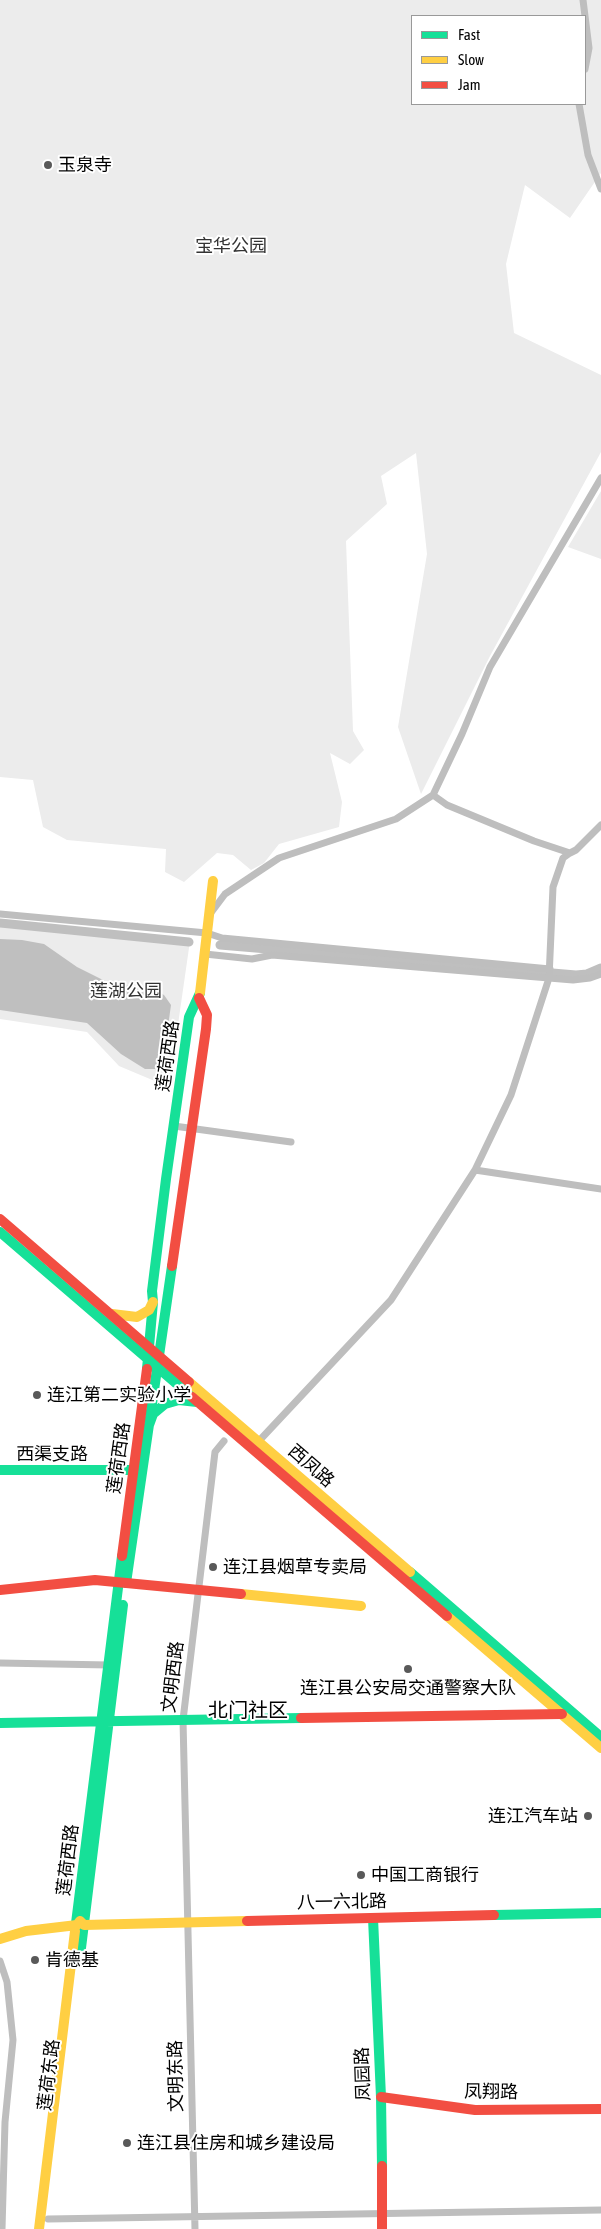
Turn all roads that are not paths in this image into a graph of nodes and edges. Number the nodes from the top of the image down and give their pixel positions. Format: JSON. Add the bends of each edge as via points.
{"nodes":[{"id":1,"x":583,"y":0,"type":"edge"},
{"id":2,"x":585,"y":15,"type":"edge"},
{"id":3,"x":586,"y":24,"type":"edge"},
{"id":4,"x":586,"y":64,"type":"edge"},
{"id":5,"x":579,"y":105,"type":"edge"},
{"id":6,"x":601,"y":189,"type":"edge"},
{"id":7,"x":601,"y":478,"type":"edge"},
{"id":8,"x":432,"y":795,"type":"junction"},
{"id":9,"x":601,"y":825,"type":"edge"},
{"id":10,"x":570,"y":853,"type":"junction"},
{"id":11,"x":214,"y":881,"type":"dead end"},
{"id":12,"x":0,"y":914,"type":"edge"},
{"id":13,"x":209,"y":914,"type":"junction"},
{"id":14,"x":207,"y":933,"type":"junction"},
{"id":15,"x":205,"y":954,"type":"junction"},
{"id":16,"x":550,"y":969,"type":"junction"},
{"id":17,"x":601,"y":974,"type":"edge"},
{"id":18,"x":549,"y":978,"type":"junction"},
{"id":19,"x":199,"y":998,"type":"junction"},
{"id":20,"x":174,"y":1126,"type":"junction"},
{"id":21,"x":192,"y":1129,"type":"junction"},
{"id":22,"x":291,"y":1142,"type":"dead end"},
{"id":23,"x":475,"y":1170,"type":"junction"},
{"id":24,"x":601,"y":1188,"type":"edge"},
{"id":25,"x":0,"y":1220,"type":"edge"},
{"id":26,"x":0,"y":1232,"type":"edge"},
{"id":27,"x":153,"y":1302,"type":"junction"},
{"id":28,"x":167,"y":1304,"type":"junction"},
{"id":29,"x":109,"y":1314,"type":"junction"},
{"id":30,"x":149,"y":1348,"type":"junction"},
{"id":31,"x":159,"y":1356,"type":"junction"},
{"id":32,"x":148,"y":1359,"type":"junction"},
{"id":33,"x":158,"y":1368,"type":"junction"},
{"id":34,"x":196,"y":1402,"type":"junction"},
{"id":35,"x":148,"y":1425,"type":"junction"},
{"id":36,"x":224,"y":1440,"type":"dead end"},
{"id":37,"x":258,"y":1442,"type":"junction"},
{"id":38,"x":0,"y":1470,"type":"edge"},
{"id":39,"x":134,"y":1470,"type":"junction"},
{"id":40,"x":122,"y":1584,"type":"junction"},
{"id":41,"x":0,"y":1590,"type":"edge"},
{"id":42,"x":199,"y":1591,"type":"junction"},
{"id":43,"x":361,"y":1606,"type":"dead end"},
{"id":44,"x":0,"y":1663,"type":"edge"},
{"id":45,"x":108,"y":1665,"type":"junction"},
{"id":46,"x":562,"y":1714,"type":"junction"},
{"id":47,"x":183,"y":1720,"type":"junction"},
{"id":48,"x":106,"y":1721,"type":"junction"},
{"id":49,"x":0,"y":1723,"type":"edge"},
{"id":50,"x":601,"y":1737,"type":"edge"},
{"id":51,"x":601,"y":1748,"type":"edge"},
{"id":52,"x":601,"y":1913,"type":"edge"},
{"id":53,"x":373,"y":1918,"type":"junction"},
{"id":54,"x":187,"y":1922,"type":"junction"},
{"id":55,"x":80,"y":1925,"type":"junction"},
{"id":56,"x":0,"y":1939,"type":"edge"},
{"id":57,"x":0,"y":1961,"type":"edge"},
{"id":58,"x":381,"y":2096,"type":"junction"},
{"id":59,"x":601,"y":2109,"type":"edge"},
{"id":60,"x":601,"y":2210,"type":"edge"},
{"id":61,"x":382,"y":2213,"type":"junction"},
{"id":62,"x":194,"y":2216,"type":"junction"},
{"id":63,"x":47,"y":2224,"type":"edge"},
{"id":64,"x":2,"y":2229,"type":"edge"},
{"id":65,"x":39,"y":2229,"type":"edge"},
{"id":66,"x":194,"y":2229,"type":"edge"},
{"id":67,"x":382,"y":2229,"type":"edge"}],
"edges":[{"from":1,"to":2,"type":"street"},
{"from":3,"to":4,"type":"street","via":[[589,48]]},
{"from":5,"to":6,"type":"street","via":[[588,155]]},
{"from":7,"to":8,"type":"street","via":[[490,667]]},
{"from":8,"to":10,"type":"street","via":[[446,805]]},
{"from":8,"to":13,"type":"street","via":[[396,819],[279,858],[225,894]]},
{"from":9,"to":10,"type":"street"},
{"from":10,"to":16,"type":"street","via":[[563,858],[553,887]]},
{"from":11,"to":13,"type":"main road","name":"莲荷西路"},
{"from":12,"to":14,"type":"street"},
{"from":13,"to":14,"type":"main road","name":"莲荷西路"},
{"from":14,"to":15,"type":"main road","name":"莲荷西路"},
{"from":14,"to":16,"type":"street","via":[[222,938]]},
{"from":15,"to":18,"type":"street","via":[[252,959],[272,955]]},
{"from":15,"to":19,"type":"main road","name":"莲荷西路"},
{"from":16,"to":18,"type":"street"},
{"from":17,"to":18,"type":"street","via":[[578,980]]},
{"from":18,"to":23,"type":"street","via":[[511,1096]]},
{"from":19,"to":20,"type":"main road","name":"莲荷西路","via":[[189,1017]]},
{"from":19,"to":21,"type":"main road","name":"莲荷西路","via":[[207,1019]]},
{"from":20,"to":21,"type":"street"},
{"from":20,"to":27,"type":"main road","name":"莲荷西路"},
{"from":21,"to":22,"type":"street"},
{"from":21,"to":28,"type":"main road","name":"莲荷西路"},
{"from":23,"to":24,"type":"street"},
{"from":23,"to":37,"type":"street","via":[[391,1300]]},
{"from":25,"to":29,"type":"main road","name":"西凤路"},
{"from":26,"to":32,"type":"main road","name":"西凤路"},
{"from":27,"to":28,"type":"main road"},
{"from":27,"to":29,"type":"main road","via":[[149,1310],[137,1317]]},
{"from":27,"to":30,"type":"main road","name":"莲荷西路"},
{"from":28,"to":31,"type":"main road","name":"莲荷西路"},
{"from":29,"to":30,"type":"main road","name":"西凤路"},
{"from":30,"to":31,"type":"main road","name":"西凤路"},
{"from":30,"to":32,"type":"main road","name":"莲荷西路"},
{"from":31,"to":33,"type":"main road","name":"莲荷西路"},
{"from":31,"to":37,"type":"main road","name":"西凤路"},
{"from":32,"to":33,"type":"main road","name":"西凤路"},
{"from":32,"to":39,"type":"main road","name":"莲荷西路"},
{"from":33,"to":34,"type":"main road","name":"西凤路"},
{"from":33,"to":35,"type":"main road","name":"莲荷西路"},
{"from":34,"to":35,"type":"main road","via":[[179,1400],[165,1404],[153,1414]]},
{"from":34,"to":46,"type":"main road","name":"西凤路"},
{"from":35,"to":40,"type":"main road","name":"莲荷西路"},
{"from":36,"to":42,"type":"street","name":"文明西路","via":[[215,1452]]},
{"from":37,"to":50,"type":"main road","name":"西凤路"},
{"from":38,"to":39,"type":"main road","name":"西渠支路"},
{"from":39,"to":40,"type":"main road","name":"莲荷西路"},
{"from":40,"to":41,"type":"main road","via":[[86,1580]]},
{"from":40,"to":42,"type":"main road"},
{"from":40,"to":45,"type":"main road","name":"莲荷西路"},
{"from":40,"to":48,"type":"main road","name":"莲荷西路"},
{"from":42,"to":43,"type":"main road"},
{"from":42,"to":47,"type":"street","name":"文明西路"},
{"from":44,"to":45,"type":"street"},
{"from":45,"to":48,"type":"main road","name":"莲荷西路"},
{"from":46,"to":47,"type":"main road"},
{"from":46,"to":51,"type":"main road","name":"西凤路"},
{"from":47,"to":48,"type":"main road"},
{"from":47,"to":54,"type":"street","name":"文明西路"},
{"from":48,"to":49,"type":"main road"},
{"from":48,"to":55,"type":"main road","name":"莲荷西路"},
{"from":52,"to":53,"type":"main road","name":"八一六北路"},
{"from":53,"to":54,"type":"main road","name":"八一六北路"},
{"from":53,"to":58,"type":"main road","name":"凤园路"},
{"from":54,"to":55,"type":"main road","name":"八一六北路"},
{"from":54,"to":62,"type":"street","name":"文明东路"},
{"from":55,"to":56,"type":"main road","name":"八一六北路","via":[[26,1931]]},
{"from":55,"to":63,"type":"main road","name":"莲荷东路"},
{"from":55,"to":65,"type":"main road","name":"莲荷东路"},
{"from":57,"to":64,"type":"street","via":[[7,1982],[13,2040],[5,2122]]},
{"from":58,"to":59,"type":"main road","name":"凤翔路","via":[[475,2110]]},
{"from":58,"to":61,"type":"main road","name":"凤园路"},
{"from":60,"to":61,"type":"street"},
{"from":61,"to":62,"type":"street"},
{"from":61,"to":67,"type":"main road","name":"凤园路"},
{"from":62,"to":63,"type":"street"},
{"from":62,"to":66,"type":"street","name":"文明东路"}]}
